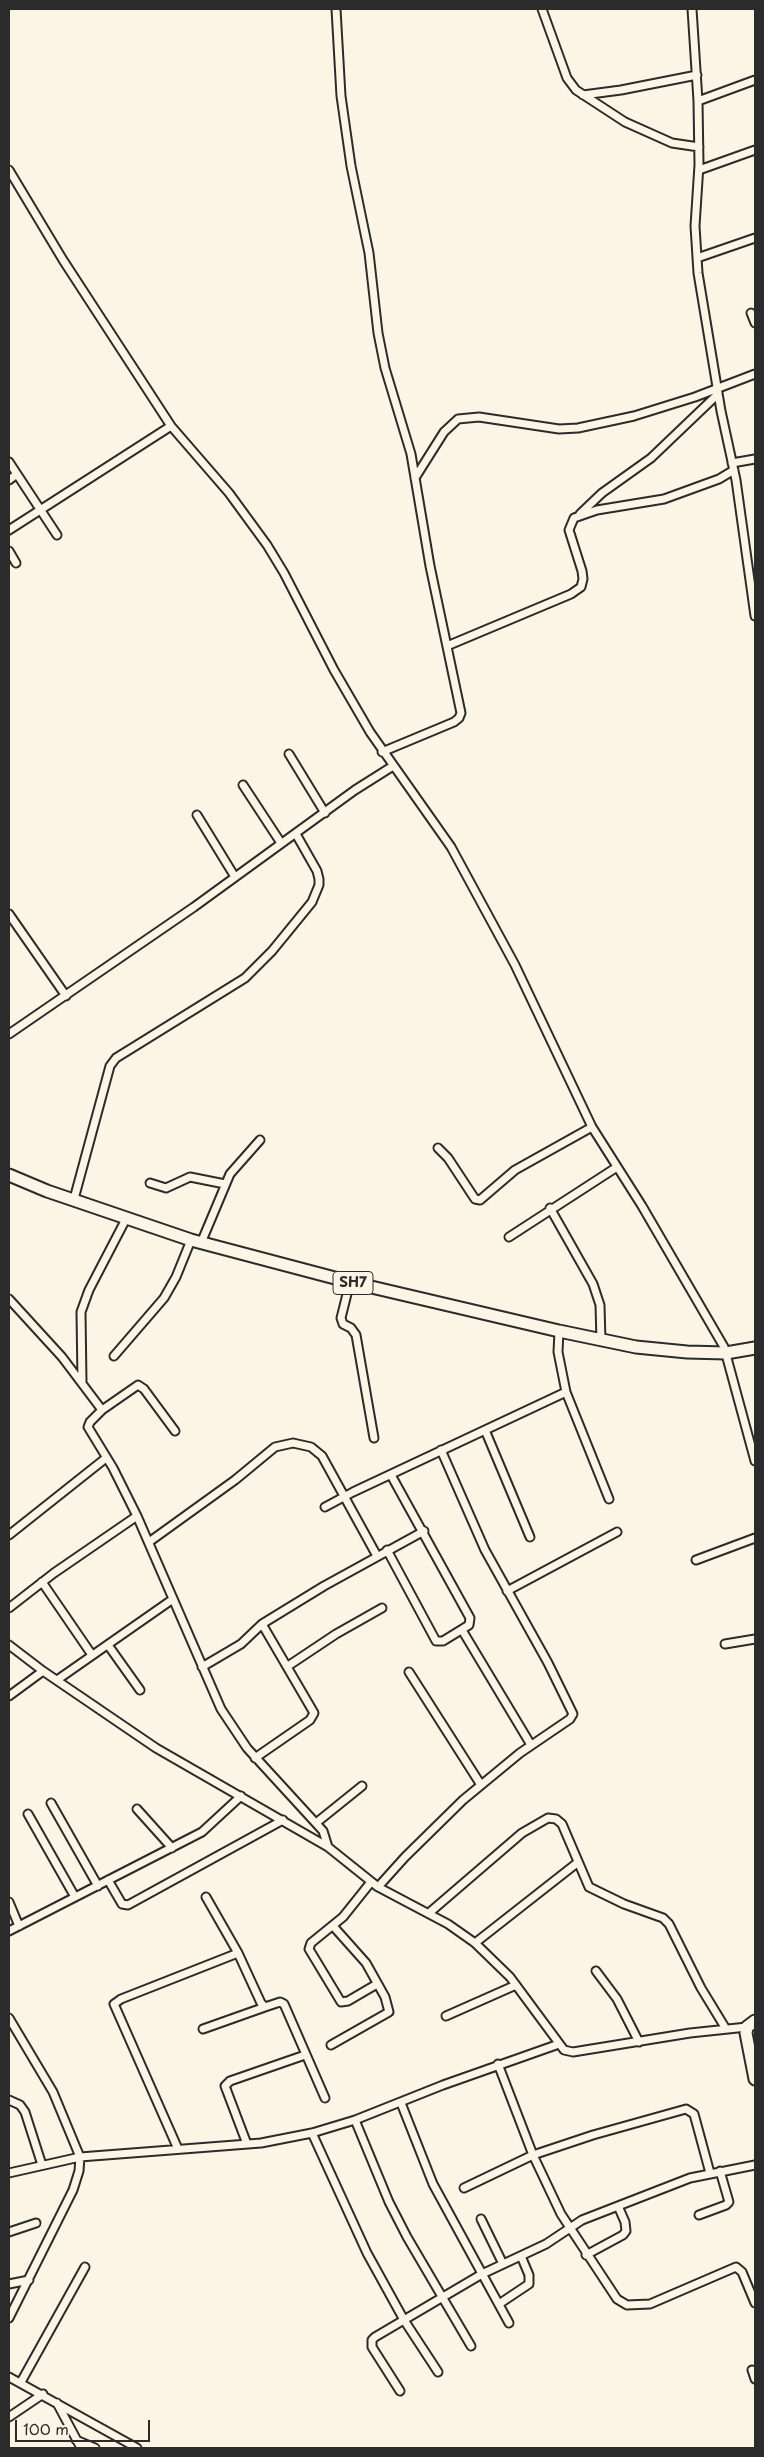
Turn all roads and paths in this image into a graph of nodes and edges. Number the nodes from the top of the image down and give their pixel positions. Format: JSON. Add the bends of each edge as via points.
{"nodes":[{"id":1,"x":336,"y":9,"type":"edge"},
{"id":2,"x":542,"y":9,"type":"edge"},
{"id":3,"x":692,"y":9,"type":"edge"},
{"id":4,"x":697,"y":75,"type":"junction"},
{"id":5,"x":755,"y":80,"type":"edge"},
{"id":6,"x":583,"y":95,"type":"junction"},
{"id":7,"x":698,"y":101,"type":"junction"},
{"id":8,"x":699,"y":148,"type":"junction"},
{"id":9,"x":755,"y":150,"type":"edge"},
{"id":10,"x":9,"y":170,"type":"edge"},
{"id":11,"x":699,"y":170,"type":"junction"},
{"id":12,"x":755,"y":238,"type":"edge"},
{"id":13,"x":697,"y":258,"type":"junction"},
{"id":14,"x":751,"y":312,"type":"dead end"},
{"id":15,"x":755,"y":323,"type":"edge"},
{"id":16,"x":755,"y":374,"type":"edge"},
{"id":17,"x":718,"y":391,"type":"junction"},
{"id":18,"x":171,"y":426,"type":"junction"},
{"id":19,"x":755,"y":459,"type":"edge"},
{"id":20,"x":9,"y":462,"type":"edge"},
{"id":21,"x":733,"y":467,"type":"junction"},
{"id":22,"x":17,"y":474,"type":"junction"},
{"id":23,"x":415,"y":478,"type":"junction"},
{"id":24,"x":9,"y":480,"type":"edge"},
{"id":25,"x":41,"y":510,"type":"junction"},
{"id":26,"x":580,"y":514,"type":"junction"},
{"id":27,"x":9,"y":530,"type":"edge"},
{"id":28,"x":57,"y":534,"type":"dead end"},
{"id":29,"x":9,"y":551,"type":"edge"},
{"id":30,"x":16,"y":562,"type":"dead end"},
{"id":31,"x":755,"y":616,"type":"edge"},
{"id":32,"x":447,"y":646,"type":"junction"},
{"id":33,"x":382,"y":752,"type":"junction"},
{"id":34,"x":289,"y":754,"type":"dead end"},
{"id":35,"x":393,"y":766,"type":"junction"},
{"id":36,"x":243,"y":785,"type":"dead end"},
{"id":37,"x":325,"y":813,"type":"junction"},
{"id":38,"x":197,"y":815,"type":"dead end"},
{"id":39,"x":296,"y":834,"type":"junction"},
{"id":40,"x":281,"y":843,"type":"junction"},
{"id":41,"x":235,"y":877,"type":"junction"},
{"id":42,"x":9,"y":914,"type":"edge"},
{"id":43,"x":66,"y":996,"type":"junction"},
{"id":44,"x":9,"y":1034,"type":"edge"},
{"id":45,"x":592,"y":1126,"type":"junction"},
{"id":46,"x":260,"y":1140,"type":"dead end"},
{"id":47,"x":438,"y":1148,"type":"dead end"},
{"id":48,"x":617,"y":1167,"type":"junction"},
{"id":49,"x":9,"y":1175,"type":"edge"},
{"id":50,"x":150,"y":1183,"type":"dead end"},
{"id":51,"x":225,"y":1184,"type":"junction"},
{"id":52,"x":74,"y":1199,"type":"junction"},
{"id":53,"x":550,"y":1208,"type":"junction"},
{"id":54,"x":127,"y":1217,"type":"junction"},
{"id":55,"x":508,"y":1236,"type":"dead end"},
{"id":56,"x":196,"y":1241,"type":"junction"},
{"id":57,"x":350,"y":1282,"type":"junction"},
{"id":58,"x":9,"y":1299,"type":"edge"},
{"id":59,"x":559,"y":1331,"type":"junction"},
{"id":60,"x":601,"y":1340,"type":"junction"},
{"id":61,"x":755,"y":1342,"type":"edge"},
{"id":62,"x":755,"y":1348,"type":"edge"},
{"id":63,"x":725,"y":1350,"type":"junction"},
{"id":64,"x":114,"y":1356,"type":"dead end"},
{"id":65,"x":82,"y":1382,"type":"junction"},
{"id":66,"x":566,"y":1392,"type":"junction"},
{"id":67,"x":102,"y":1410,"type":"junction"},
{"id":68,"x":486,"y":1430,"type":"junction"},
{"id":69,"x":175,"y":1431,"type":"dead end"},
{"id":70,"x":374,"y":1438,"type":"dead end"},
{"id":71,"x":441,"y":1450,"type":"junction"},
{"id":72,"x":106,"y":1458,"type":"junction"},
{"id":73,"x":755,"y":1461,"type":"edge"},
{"id":74,"x":391,"y":1475,"type":"junction"},
{"id":75,"x":344,"y":1496,"type":"junction"},
{"id":76,"x":609,"y":1499,"type":"dead end"},
{"id":77,"x":325,"y":1507,"type":"dead end"},
{"id":78,"x":137,"y":1516,"type":"junction"},
{"id":79,"x":424,"y":1531,"type":"junction"},
{"id":80,"x":617,"y":1532,"type":"dead end"},
{"id":81,"x":9,"y":1535,"type":"edge"},
{"id":82,"x":530,"y":1537,"type":"dead end"},
{"id":83,"x":755,"y":1538,"type":"edge"},
{"id":84,"x":149,"y":1542,"type":"junction"},
{"id":85,"x":387,"y":1550,"type":"junction"},
{"id":86,"x":377,"y":1556,"type":"junction"},
{"id":87,"x":696,"y":1560,"type":"dead end"},
{"id":88,"x":42,"y":1582,"type":"junction"},
{"id":89,"x":507,"y":1591,"type":"junction"},
{"id":90,"x":173,"y":1599,"type":"junction"},
{"id":91,"x":9,"y":1608,"type":"edge"},
{"id":92,"x":382,"y":1608,"type":"dead end"},
{"id":93,"x":262,"y":1624,"type":"junction"},
{"id":94,"x":462,"y":1630,"type":"junction"},
{"id":95,"x":755,"y":1639,"type":"edge"},
{"id":96,"x":725,"y":1644,"type":"dead end"},
{"id":97,"x":9,"y":1645,"type":"edge"},
{"id":98,"x":108,"y":1645,"type":"junction"},
{"id":99,"x":92,"y":1655,"type":"junction"},
{"id":100,"x":288,"y":1666,"type":"junction"},
{"id":101,"x":202,"y":1667,"type":"junction"},
{"id":102,"x":43,"y":1671,"type":"junction"},
{"id":103,"x":409,"y":1672,"type":"dead end"},
{"id":104,"x":57,"y":1680,"type":"junction"},
{"id":105,"x":140,"y":1690,"type":"dead end"},
{"id":106,"x":9,"y":1696,"type":"edge"},
{"id":107,"x":531,"y":1745,"type":"junction"},
{"id":108,"x":255,"y":1758,"type":"junction"},
{"id":109,"x":481,"y":1785,"type":"junction"},
{"id":110,"x":362,"y":1786,"type":"dead end"},
{"id":111,"x":241,"y":1796,"type":"junction"},
{"id":112,"x":51,"y":1803,"type":"dead end"},
{"id":113,"x":136,"y":1809,"type":"dead end"},
{"id":114,"x":28,"y":1814,"type":"dead end"},
{"id":115,"x":283,"y":1820,"type":"junction"},
{"id":116,"x":316,"y":1823,"type":"junction"},
{"id":117,"x":328,"y":1847,"type":"junction"},
{"id":118,"x":172,"y":1848,"type":"junction"},
{"id":119,"x":577,"y":1864,"type":"junction"},
{"id":120,"x":108,"y":1880,"type":"junction"},
{"id":121,"x":371,"y":1882,"type":"junction"},
{"id":122,"x":98,"y":1886,"type":"junction"},
{"id":123,"x":378,"y":1887,"type":"junction"},
{"id":124,"x":206,"y":1897,"type":"dead end"},
{"id":125,"x":75,"y":1898,"type":"junction"},
{"id":126,"x":9,"y":1902,"type":"edge"},
{"id":127,"x":429,"y":1914,"type":"junction"},
{"id":128,"x":19,"y":1926,"type":"junction"},
{"id":129,"x":333,"y":1926,"type":"junction"},
{"id":130,"x":9,"y":1931,"type":"edge"},
{"id":131,"x":475,"y":1943,"type":"junction"},
{"id":132,"x":238,"y":1953,"type":"junction"},
{"id":133,"x":596,"y":1971,"type":"dead end"},
{"id":134,"x":378,"y":1984,"type":"junction"},
{"id":135,"x":516,"y":1985,"type":"junction"},
{"id":136,"x":265,"y":2007,"type":"junction"},
{"id":137,"x":446,"y":2016,"type":"dead end"},
{"id":138,"x":9,"y":2018,"type":"edge"},
{"id":139,"x":751,"y":2024,"type":"edge"},
{"id":140,"x":726,"y":2029,"type":"junction"},
{"id":141,"x":203,"y":2030,"type":"dead end"},
{"id":142,"x":639,"y":2042,"type":"junction"},
{"id":143,"x":559,"y":2044,"type":"junction"},
{"id":144,"x":331,"y":2045,"type":"dead end"},
{"id":145,"x":305,"y":2055,"type":"junction"},
{"id":146,"x":498,"y":2064,"type":"junction"},
{"id":147,"x":755,"y":2079,"type":"edge"},
{"id":148,"x":325,"y":2098,"type":"dead end"},
{"id":149,"x":9,"y":2100,"type":"edge"},
{"id":150,"x":400,"y":2103,"type":"junction"},
{"id":151,"x":355,"y":2120,"type":"junction"},
{"id":152,"x":312,"y":2134,"type":"junction"},
{"id":153,"x":247,"y":2144,"type":"junction"},
{"id":154,"x":178,"y":2149,"type":"junction"},
{"id":155,"x":533,"y":2156,"type":"junction"},
{"id":156,"x":80,"y":2157,"type":"junction"},
{"id":157,"x":42,"y":2165,"type":"junction"},
{"id":158,"x":755,"y":2166,"type":"edge"},
{"id":159,"x":720,"y":2171,"type":"junction"},
{"id":160,"x":9,"y":2173,"type":"edge"},
{"id":161,"x":710,"y":2173,"type":"junction"},
{"id":162,"x":464,"y":2188,"type":"dead end"},
{"id":163,"x":618,"y":2206,"type":"junction"},
{"id":164,"x":699,"y":2215,"type":"dead end"},
{"id":165,"x":481,"y":2218,"type":"dead end"},
{"id":166,"x":36,"y":2223,"type":"dead end"},
{"id":167,"x":568,"y":2228,"type":"junction"},
{"id":168,"x":9,"y":2232,"type":"edge"},
{"id":169,"x":586,"y":2255,"type":"junction"},
{"id":170,"x":521,"y":2256,"type":"junction"},
{"id":171,"x":503,"y":2264,"type":"junction"},
{"id":172,"x":85,"y":2267,"type":"dead end"},
{"id":173,"x":482,"y":2274,"type":"junction"},
{"id":174,"x":29,"y":2280,"type":"junction"},
{"id":175,"x":9,"y":2284,"type":"edge"},
{"id":176,"x":441,"y":2297,"type":"junction"},
{"id":177,"x":755,"y":2302,"type":"edge"},
{"id":178,"x":499,"y":2304,"type":"junction"},
{"id":179,"x":9,"y":2318,"type":"edge"},
{"id":180,"x":404,"y":2320,"type":"junction"},
{"id":181,"x":509,"y":2323,"type":"dead end"},
{"id":182,"x":471,"y":2346,"type":"dead end"},
{"id":183,"x":752,"y":2370,"type":"dead end"},
{"id":184,"x":438,"y":2372,"type":"dead end"},
{"id":185,"x":9,"y":2377,"type":"edge"},
{"id":186,"x":755,"y":2378,"type":"edge"},
{"id":187,"x":21,"y":2382,"type":"junction"},
{"id":188,"x":400,"y":2391,"type":"dead end"},
{"id":189,"x":42,"y":2394,"type":"junction"},
{"id":190,"x":57,"y":2403,"type":"junction"},
{"id":191,"x":9,"y":2417,"type":"edge"},
{"id":192,"x":76,"y":2440,"type":"junction"},
{"id":193,"x":81,"y":2448,"type":"edge"},
{"id":194,"x":94,"y":2448,"type":"edge"},
{"id":195,"x":137,"y":2448,"type":"edge"}],
"edges":[{"from":1,"to":23,"type":"street","via":[[341,96],[369,253],[378,333]]},
{"from":2,"to":6,"type":"street","via":[[567,78]]},
{"from":3,"to":4,"type":"street"},
{"from":4,"to":6,"type":"street"},
{"from":4,"to":7,"type":"street"},
{"from":5,"to":7,"type":"street"},
{"from":6,"to":8,"type":"street","via":[[625,122],[672,143]]},
{"from":7,"to":8,"type":"street"},
{"from":8,"to":11,"type":"street"},
{"from":9,"to":11,"type":"street"},
{"from":10,"to":18,"type":"street","via":[[59,254]]},
{"from":11,"to":13,"type":"street","via":[[695,226]]},
{"from":12,"to":13,"type":"street"},
{"from":13,"to":17,"type":"street"},
{"from":14,"to":15,"type":"street"},
{"from":16,"to":17,"type":"street"},
{"from":17,"to":21,"type":"street"},
{"from":17,"to":23,"type":"street","via":[[634,416],[578,428],[560,429],[479,417],[458,419],[444,432]]},
{"from":17,"to":26,"type":"street","via":[[651,458],[602,493]]},
{"from":18,"to":25,"type":"street"},
{"from":18,"to":33,"type":"street","via":[[267,545]]},
{"from":19,"to":21,"type":"street"},
{"from":20,"to":22,"type":"street"},
{"from":21,"to":26,"type":"street","via":[[719,479],[664,499]]},
{"from":21,"to":31,"type":"street"},
{"from":22,"to":24,"type":"street"},
{"from":22,"to":25,"type":"street"},
{"from":23,"to":32,"type":"street"},
{"from":25,"to":27,"type":"street"},
{"from":25,"to":28,"type":"street"},
{"from":26,"to":32,"type":"street","via":[[574,518],[569,530],[582,571],[581,587]]},
{"from":29,"to":30,"type":"street"},
{"from":32,"to":33,"type":"street","via":[[461,706],[459,718]]},
{"from":33,"to":35,"type":"street"},
{"from":34,"to":37,"type":"street"},
{"from":35,"to":37,"type":"street"},
{"from":35,"to":45,"type":"street","via":[[439,828],[494,924]]},
{"from":36,"to":40,"type":"street"},
{"from":37,"to":39,"type":"street"},
{"from":38,"to":41,"type":"street"},
{"from":39,"to":40,"type":"street"},
{"from":39,"to":52,"type":"street","via":[[319,879],[312,902],[245,978],[116,1058],[110,1066]]},
{"from":40,"to":41,"type":"street"},
{"from":41,"to":43,"type":"street"},
{"from":42,"to":43,"type":"street"},
{"from":43,"to":44,"type":"street"},
{"from":45,"to":47,"type":"street","via":[[515,1170],[480,1200],[475,1199]]},
{"from":45,"to":48,"type":"street"},
{"from":46,"to":51,"type":"street","via":[[235,1167]]},
{"from":48,"to":53,"type":"street"},
{"from":48,"to":63,"type":"street"},
{"from":49,"to":52,"type":"main road","number":"SH7"},
{"from":50,"to":51,"type":"street","via":[[166,1188],[190,1177]]},
{"from":51,"to":56,"type":"street"},
{"from":52,"to":54,"type":"main road","number":"SH7"},
{"from":53,"to":55,"type":"street"},
{"from":53,"to":60,"type":"street","via":[[593,1284],[600,1305]]},
{"from":54,"to":56,"type":"main road","number":"SH7"},
{"from":54,"to":65,"type":"street","via":[[80,1312]]},
{"from":56,"to":57,"type":"main road","number":"SH7"},
{"from":56,"to":64,"type":"street","via":[[164,1298]]},
{"from":57,"to":59,"type":"main road","number":"SH7"},
{"from":57,"to":70,"type":"street","via":[[341,1318],[356,1335]]},
{"from":58,"to":65,"type":"street"},
{"from":59,"to":60,"type":"main road","number":"SH7"},
{"from":59,"to":66,"type":"street","via":[[558,1352]]},
{"from":60,"to":63,"type":"main road","number":"SH7","via":[[636,1347],[706,1352]]},
{"from":61,"to":63,"type":"main road","number":"SH7"},
{"from":62,"to":63,"type":"main road","number":"SH7"},
{"from":63,"to":73,"type":"street"},
{"from":65,"to":67,"type":"street"},
{"from":66,"to":68,"type":"street"},
{"from":66,"to":76,"type":"street"},
{"from":67,"to":69,"type":"street","via":[[138,1385]]},
{"from":67,"to":72,"type":"street","via":[[88,1427]]},
{"from":68,"to":71,"type":"street"},
{"from":68,"to":82,"type":"street"},
{"from":71,"to":74,"type":"street"},
{"from":71,"to":89,"type":"street","via":[[482,1544]]},
{"from":72,"to":78,"type":"street"},
{"from":72,"to":81,"type":"street"},
{"from":74,"to":75,"type":"street"},
{"from":74,"to":79,"type":"street"},
{"from":75,"to":77,"type":"street"},
{"from":75,"to":84,"type":"street","via":[[318,1451],[292,1443],[284,1444],[268,1452]]},
{"from":75,"to":86,"type":"street"},
{"from":78,"to":84,"type":"street"},
{"from":78,"to":88,"type":"street"},
{"from":79,"to":85,"type":"street"},
{"from":79,"to":94,"type":"street","via":[[470,1618],[470,1623]]},
{"from":80,"to":89,"type":"street"},
{"from":83,"to":87,"type":"street"},
{"from":84,"to":90,"type":"street"},
{"from":85,"to":86,"type":"street"},
{"from":85,"to":94,"type":"street","via":[[436,1642]]},
{"from":86,"to":93,"type":"street"},
{"from":88,"to":91,"type":"street"},
{"from":88,"to":99,"type":"street"},
{"from":89,"to":107,"type":"street","via":[[545,1656],[573,1714]]},
{"from":90,"to":98,"type":"street"},
{"from":90,"to":101,"type":"street"},
{"from":92,"to":100,"type":"street"},
{"from":93,"to":100,"type":"street"},
{"from":93,"to":101,"type":"street","via":[[241,1644]]},
{"from":94,"to":107,"type":"street"},
{"from":95,"to":96,"type":"street"},
{"from":97,"to":102,"type":"street"},
{"from":98,"to":99,"type":"street"},
{"from":98,"to":105,"type":"street"},
{"from":99,"to":104,"type":"street"},
{"from":100,"to":108,"type":"street","via":[[313,1709],[313,1716]]},
{"from":101,"to":108,"type":"street","via":[[221,1709]]},
{"from":102,"to":104,"type":"street"},
{"from":102,"to":106,"type":"street"},
{"from":103,"to":109,"type":"street"},
{"from":104,"to":111,"type":"street","via":[[163,1752]]},
{"from":107,"to":109,"type":"street"},
{"from":108,"to":116,"type":"street"},
{"from":109,"to":123,"type":"street","via":[[444,1818]]},
{"from":110,"to":116,"type":"street"},
{"from":111,"to":115,"type":"street"},
{"from":111,"to":118,"type":"street","via":[[210,1826]]},
{"from":112,"to":122,"type":"street"},
{"from":113,"to":118,"type":"street"},
{"from":114,"to":125,"type":"street"},
{"from":115,"to":117,"type":"street"},
{"from":115,"to":120,"type":"street","via":[[128,1905],[122,1904]]},
{"from":116,"to":117,"type":"street","via":[[326,1836]]},
{"from":117,"to":121,"type":"street"},
{"from":118,"to":120,"type":"street"},
{"from":119,"to":127,"type":"street","via":[[562,1824],[548,1818],[509,1844]]},
{"from":119,"to":131,"type":"street"},
{"from":119,"to":140,"type":"street","via":[[589,1887],[663,1918],[669,1924]]},
{"from":120,"to":122,"type":"street"},
{"from":121,"to":123,"type":"street"},
{"from":121,"to":129,"type":"street"},
{"from":122,"to":125,"type":"street"},
{"from":123,"to":127,"type":"street"},
{"from":124,"to":132,"type":"street"},
{"from":125,"to":128,"type":"street"},
{"from":126,"to":128,"type":"street"},
{"from":127,"to":131,"type":"street"},
{"from":128,"to":130,"type":"street"},
{"from":129,"to":134,"type":"street","via":[[357,1951]]},
{"from":129,"to":134,"type":"street","via":[[311,1943],[309,1949],[339,2000],[344,2002]]},
{"from":131,"to":135,"type":"street"},
{"from":132,"to":136,"type":"street"},
{"from":132,"to":154,"type":"street","via":[[114,2004]]},
{"from":133,"to":142,"type":"street","via":[[617,1998]]},
{"from":134,"to":144,"type":"street","via":[[389,2012]]},
{"from":135,"to":137,"type":"street"},
{"from":135,"to":143,"type":"street"},
{"from":136,"to":141,"type":"street"},
{"from":136,"to":145,"type":"street","via":[[280,2002],[284,2004]]},
{"from":138,"to":156,"type":"street","via":[[53,2092]]},
{"from":139,"to":140,"type":"street"},
{"from":139,"to":147,"type":"main road","via":[[747,2042]]},
{"from":140,"to":142,"type":"street"},
{"from":142,"to":143,"type":"street","via":[[573,2052],[564,2050]]},
{"from":143,"to":146,"type":"street"},
{"from":145,"to":148,"type":"street"},
{"from":145,"to":153,"type":"street","via":[[230,2081],[225,2086]]},
{"from":146,"to":150,"type":"street"},
{"from":146,"to":155,"type":"street"},
{"from":149,"to":157,"type":"street","via":[[20,2105],[25,2112]]},
{"from":150,"to":151,"type":"street"},
{"from":150,"to":173,"type":"street","via":[[433,2184]]},
{"from":151,"to":152,"type":"street"},
{"from":151,"to":176,"type":"street","via":[[389,2202]]},
{"from":152,"to":153,"type":"street"},
{"from":152,"to":180,"type":"street","via":[[367,2253]]},
{"from":153,"to":154,"type":"street"},
{"from":154,"to":156,"type":"street"},
{"from":155,"to":161,"type":"street","via":[[686,2109],[694,2114]]},
{"from":155,"to":162,"type":"street"},
{"from":155,"to":167,"type":"street"},
{"from":156,"to":157,"type":"street"},
{"from":156,"to":174,"type":"street","via":[[80,2171],[73,2190]]},
{"from":157,"to":160,"type":"street"},
{"from":158,"to":159,"type":"street"},
{"from":159,"to":161,"type":"street"},
{"from":159,"to":164,"type":"street","via":[[729,2202]]},
{"from":161,"to":163,"type":"street"},
{"from":163,"to":167,"type":"street"},
{"from":163,"to":169,"type":"street","via":[[626,2231]]},
{"from":165,"to":171,"type":"street"},
{"from":166,"to":168,"type":"street"},
{"from":167,"to":169,"type":"street"},
{"from":167,"to":170,"type":"street"},
{"from":169,"to":177,"type":"street","via":[[617,2299],[627,2305],[650,2304],[736,2267],[742,2272]]},
{"from":170,"to":171,"type":"street"},
{"from":170,"to":178,"type":"street","via":[[529,2284]]},
{"from":171,"to":173,"type":"street"},
{"from":172,"to":187,"type":"street"},
{"from":173,"to":176,"type":"street"},
{"from":173,"to":178,"type":"street"},
{"from":174,"to":175,"type":"street"},
{"from":174,"to":179,"type":"street"},
{"from":176,"to":180,"type":"street"},
{"from":176,"to":182,"type":"street"},
{"from":178,"to":181,"type":"street"},
{"from":180,"to":184,"type":"street"},
{"from":180,"to":188,"type":"street","via":[[375,2337],[371,2343]]},
{"from":183,"to":186,"type":"street"},
{"from":185,"to":187,"type":"street"},
{"from":187,"to":189,"type":"street"},
{"from":189,"to":190,"type":"street"},
{"from":189,"to":191,"type":"street"},
{"from":190,"to":192,"type":"street"},
{"from":190,"to":195,"type":"street"},
{"from":192,"to":193,"type":"street"},
{"from":192,"to":194,"type":"street"}]}
